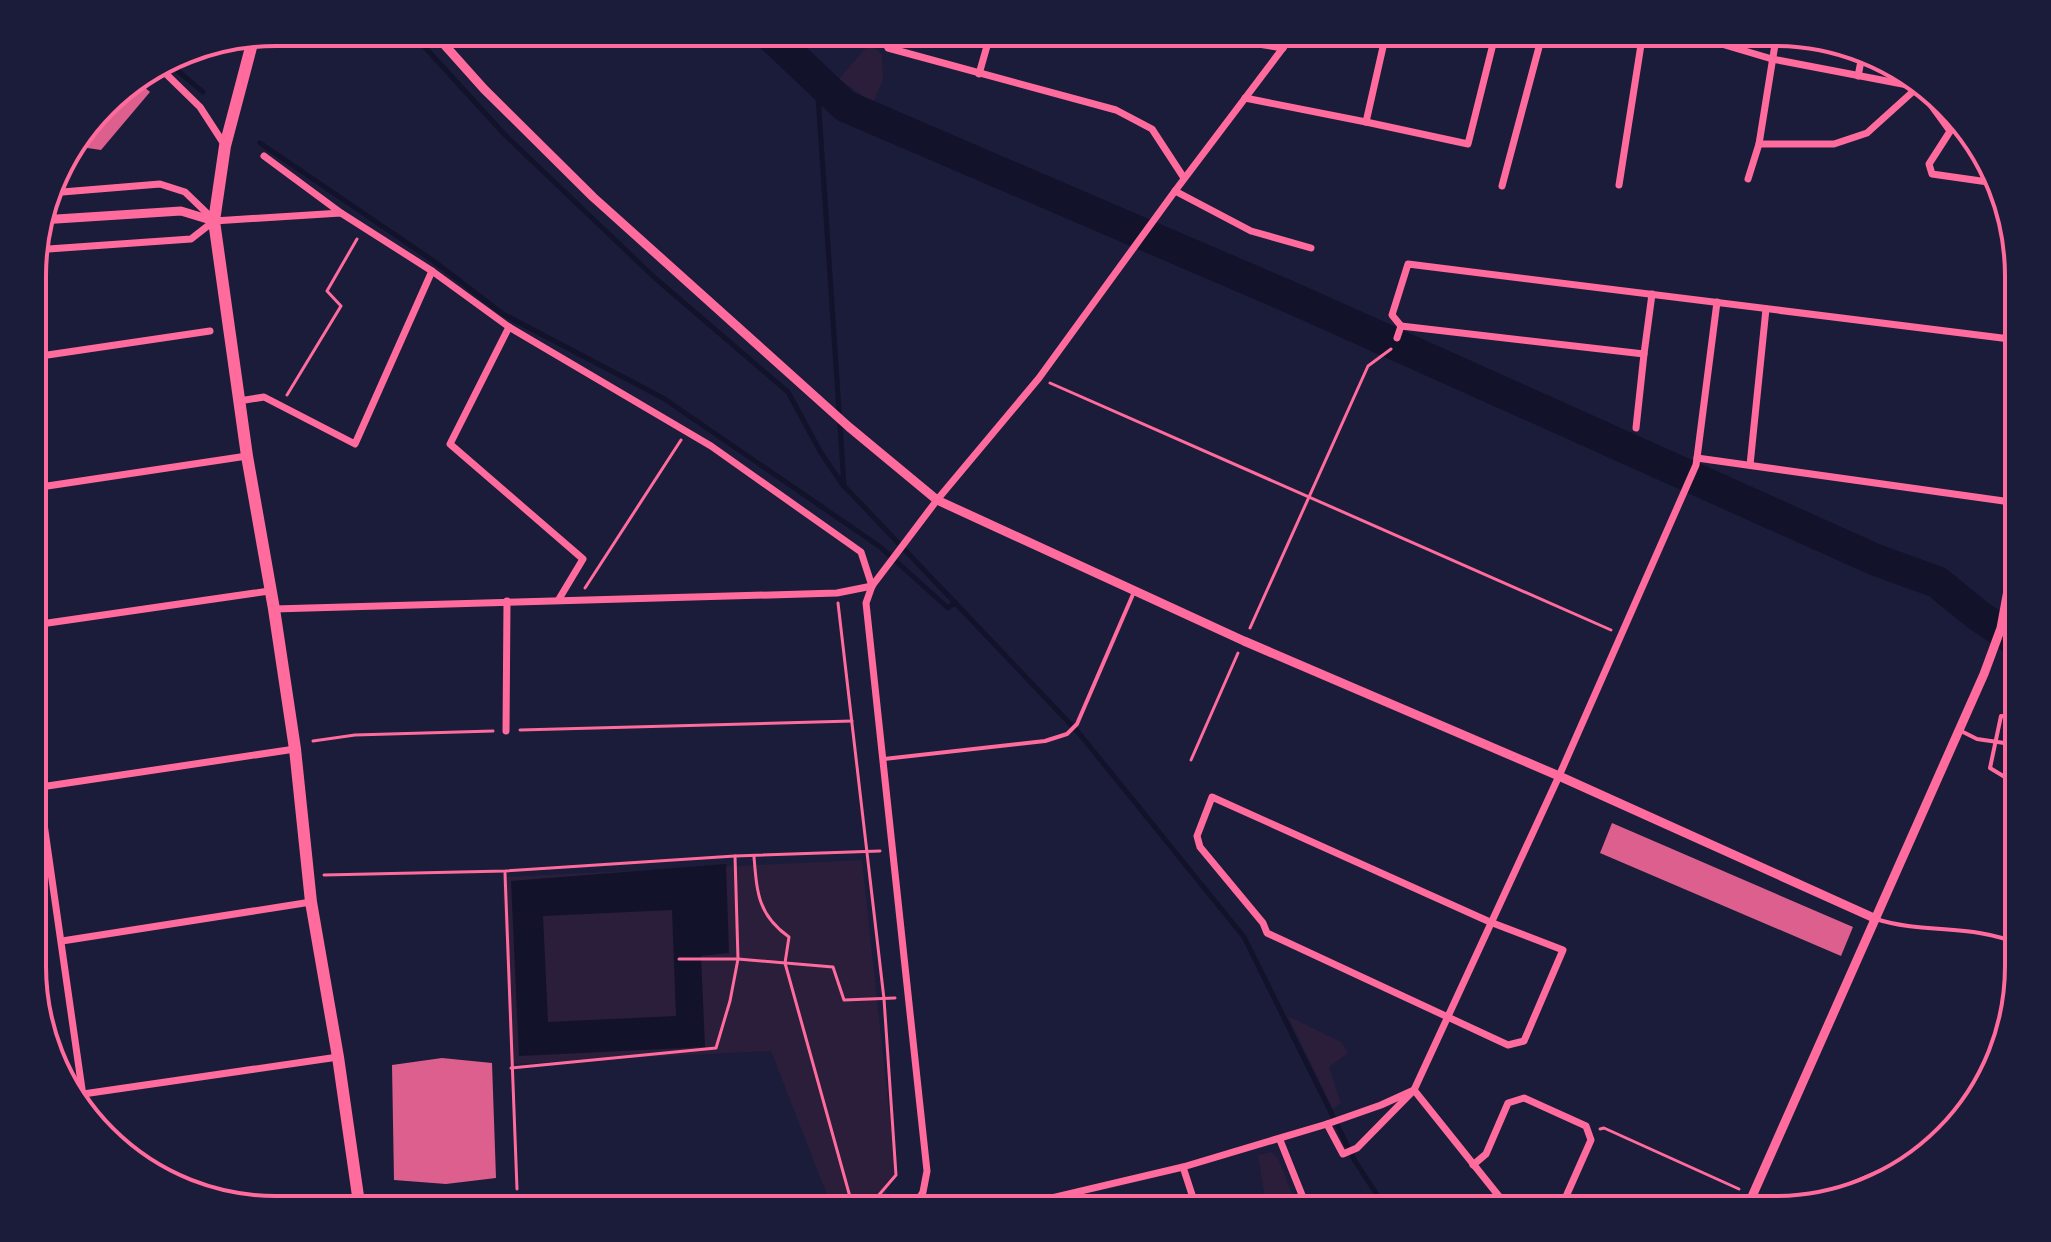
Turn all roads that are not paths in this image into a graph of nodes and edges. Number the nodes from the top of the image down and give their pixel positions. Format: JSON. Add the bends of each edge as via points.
{"nodes":[{"id":1,"x":446,"y":46,"type":"edge"},
{"id":2,"x":887,"y":46,"type":"edge"},
{"id":3,"x":987,"y":46,"type":"edge"},
{"id":4,"x":1270,"y":46,"type":"edge"},
{"id":5,"x":1492,"y":46,"type":"edge"},
{"id":6,"x":1539,"y":46,"type":"edge"},
{"id":7,"x":1641,"y":46,"type":"edge"},
{"id":8,"x":1728,"y":46,"type":"edge"},
{"id":9,"x":1774,"y":46,"type":"edge"},
{"id":10,"x":1383,"y":47,"type":"dead end"},
{"id":11,"x":251,"y":48,"type":"edge"},
{"id":12,"x":1283,"y":48,"type":"joint"},
{"id":13,"x":1772,"y":59,"type":"junction"},
{"id":14,"x":1861,"y":63,"type":"edge"},
{"id":15,"x":167,"y":74,"type":"edge"},
{"id":16,"x":979,"y":74,"type":"junction"},
{"id":17,"x":1858,"y":76,"type":"junction"},
{"id":18,"x":1901,"y":84,"type":"edge"},
{"id":19,"x":1912,"y":92,"type":"edge"},
{"id":20,"x":1245,"y":98,"type":"junction"},
{"id":21,"x":1937,"y":113,"type":"edge"},
{"id":22,"x":1366,"y":122,"type":"junction"},
{"id":23,"x":1950,"y":131,"type":"joint"},
{"id":24,"x":1759,"y":144,"type":"junction"},
{"id":25,"x":225,"y":146,"type":"junction"},
{"id":26,"x":264,"y":156,"type":"dead end"},
{"id":27,"x":1184,"y":178,"type":"junction"},
{"id":28,"x":1748,"y":179,"type":"dead end"},
{"id":29,"x":1984,"y":181,"type":"edge"},
{"id":30,"x":1619,"y":185,"type":"dead end"},
{"id":31,"x":1502,"y":186,"type":"dead end"},
{"id":32,"x":1175,"y":191,"type":"junction"},
{"id":33,"x":62,"y":192,"type":"edge"},
{"id":34,"x":341,"y":213,"type":"junction"},
{"id":35,"x":53,"y":219,"type":"edge"},
{"id":36,"x":214,"y":221,"type":"junction"},
{"id":37,"x":1311,"y":248,"type":"dead end"},
{"id":38,"x":48,"y":249,"type":"edge"},
{"id":39,"x":432,"y":271,"type":"junction"},
{"id":40,"x":1652,"y":294,"type":"junction"},
{"id":41,"x":1717,"y":302,"type":"junction"},
{"id":42,"x":1766,"y":309,"type":"junction"},
{"id":43,"x":1401,"y":326,"type":"junction"},
{"id":44,"x":509,"y":327,"type":"junction"},
{"id":45,"x":210,"y":331,"type":"dead end"},
{"id":46,"x":1397,"y":338,"type":"dead end"},
{"id":47,"x":2005,"y":338,"type":"edge"},
{"id":48,"x":1644,"y":354,"type":"junction"},
{"id":49,"x":46,"y":355,"type":"edge"},
{"id":50,"x":239,"y":401,"type":"junction"},
{"id":51,"x":1636,"y":428,"type":"dead end"},
{"id":52,"x":247,"y":456,"type":"junction"},
{"id":53,"x":1696,"y":462,"type":"junction"},
{"id":54,"x":1750,"y":465,"type":"junction"},
{"id":55,"x":46,"y":486,"type":"edge"},
{"id":56,"x":937,"y":500,"type":"junction"},
{"id":57,"x":2005,"y":501,"type":"edge"},
{"id":58,"x":872,"y":586,"type":"junction"},
{"id":59,"x":269,"y":591,"type":"junction"},
{"id":60,"x":1135,"y":592,"type":"junction"},
{"id":61,"x":559,"y":599,"type":"junction"},
{"id":62,"x":507,"y":601,"type":"junction"},
{"id":63,"x":2005,"y":606,"type":"edge"},
{"id":64,"x":274,"y":609,"type":"junction"},
{"id":65,"x":46,"y":623,"type":"edge"},
{"id":66,"x":2005,"y":716,"type":"edge"},
{"id":67,"x":1959,"y":730,"type":"junction"},
{"id":68,"x":506,"y":731,"type":"road end"},
{"id":69,"x":1996,"y":742,"type":"junction"},
{"id":70,"x":2005,"y":743,"type":"edge"},
{"id":71,"x":295,"y":749,"type":"junction"},
{"id":72,"x":881,"y":759,"type":"junction"},
{"id":73,"x":1559,"y":776,"type":"junction"},
{"id":74,"x":2005,"y":777,"type":"edge"},
{"id":75,"x":46,"y":786,"type":"edge"},
{"id":76,"x":46,"y":842,"type":"edge"},
{"id":77,"x":311,"y":902,"type":"junction"},
{"id":78,"x":1874,"y":918,"type":"junction"},
{"id":79,"x":1490,"y":922,"type":"junction"},
{"id":80,"x":2005,"y":937,"type":"edge"},
{"id":81,"x":62,"y":941,"type":"junction"},
{"id":82,"x":1448,"y":1017,"type":"junction"},
{"id":83,"x":338,"y":1057,"type":"junction"},
{"id":84,"x":82,"y":1090,"type":"edge"},
{"id":85,"x":1414,"y":1090,"type":"junction"},
{"id":86,"x":85,"y":1094,"type":"edge"},
{"id":87,"x":1329,"y":1124,"type":"junction"},
{"id":88,"x":1280,"y":1140,"type":"junction"},
{"id":89,"x":1473,"y":1165,"type":"junction"},
{"id":90,"x":1183,"y":1167,"type":"junction"},
{"id":91,"x":358,"y":1196,"type":"edge"},
{"id":92,"x":921,"y":1196,"type":"edge"},
{"id":93,"x":1061,"y":1196,"type":"edge"},
{"id":94,"x":1192,"y":1196,"type":"edge"},
{"id":95,"x":1302,"y":1196,"type":"edge"},
{"id":96,"x":1498,"y":1196,"type":"edge"},
{"id":97,"x":1566,"y":1196,"type":"edge"},
{"id":98,"x":1753,"y":1196,"type":"edge"}],
"edges":[{"from":1,"to":56,"type":"street","via":[[593,197]]},
{"from":2,"to":16,"type":"street"},
{"from":3,"to":16,"type":"street"},
{"from":4,"to":12,"type":"street"},
{"from":5,"to":22,"type":"street","via":[[1468,144]]},
{"from":6,"to":31,"type":"street"},
{"from":7,"to":30,"type":"street"},
{"from":8,"to":13,"type":"street"},
{"from":9,"to":13,"type":"street"},
{"from":10,"to":22,"type":"street"},
{"from":11,"to":25,"type":"main road"},
{"from":12,"to":20,"type":"street"},
{"from":13,"to":17,"type":"street"},
{"from":13,"to":24,"type":"street"},
{"from":14,"to":17,"type":"street"},
{"from":15,"to":25,"type":"street","via":[[200,107]]},
{"from":16,"to":27,"type":"street","via":[[1116,110],[1152,129]]},
{"from":17,"to":18,"type":"street"},
{"from":19,"to":24,"type":"street","via":[[1867,133],[1834,144]]},
{"from":20,"to":22,"type":"street"},
{"from":20,"to":27,"type":"street"},
{"from":21,"to":23,"type":"street"},
{"from":23,"to":29,"type":"street","via":[[1929,164],[1932,174]]},
{"from":24,"to":28,"type":"street"},
{"from":25,"to":36,"type":"main road"},
{"from":26,"to":34,"type":"street"},
{"from":27,"to":32,"type":"street"},
{"from":32,"to":37,"type":"street","via":[[1251,231]]},
{"from":32,"to":56,"type":"street","via":[[1039,378]]},
{"from":33,"to":36,"type":"street","via":[[160,184],[185,192]]},
{"from":34,"to":36,"type":"street"},
{"from":34,"to":39,"type":"street"},
{"from":35,"to":36,"type":"street","via":[[181,211]]},
{"from":36,"to":38,"type":"street","via":[[191,239]]},
{"from":36,"to":50,"type":"main road"},
{"from":39,"to":44,"type":"street"},
{"from":39,"to":50,"type":"street","via":[[355,444],[264,397]]},
{"from":40,"to":41,"type":"street"},
{"from":40,"to":43,"type":"street","via":[[1408,264],[1392,315]]},
{"from":40,"to":48,"type":"street"},
{"from":41,"to":42,"type":"street"},
{"from":41,"to":53,"type":"street"},
{"from":42,"to":47,"type":"street"},
{"from":42,"to":54,"type":"street"},
{"from":43,"to":46,"type":"street"},
{"from":43,"to":48,"type":"street"},
{"from":44,"to":58,"type":"street","via":[[687,430],[861,552]]},
{"from":44,"to":61,"type":"street","via":[[450,444],[583,559]]},
{"from":45,"to":49,"type":"street"},
{"from":48,"to":51,"type":"street"},
{"from":50,"to":52,"type":"main road"},
{"from":52,"to":55,"type":"street"},
{"from":52,"to":59,"type":"main road"},
{"from":53,"to":54,"type":"street"},
{"from":53,"to":73,"type":"street"},
{"from":54,"to":57,"type":"street"},
{"from":56,"to":58,"type":"street"},
{"from":56,"to":60,"type":"street"},
{"from":58,"to":61,"type":"street","via":[[837,593]]},
{"from":58,"to":72,"type":"street","via":[[866,603]]},
{"from":59,"to":64,"type":"main road"},
{"from":59,"to":65,"type":"street"},
{"from":60,"to":72,"type":"lane","via":[[1077,724],[1067,734],[1045,741]]},
{"from":60,"to":73,"type":"street"},
{"from":61,"to":62,"type":"street"},
{"from":62,"to":64,"type":"street"},
{"from":62,"to":68,"type":"street"},
{"from":63,"to":67,"type":"street"},
{"from":64,"to":71,"type":"main road"},
{"from":66,"to":69,"type":"lane"},
{"from":67,"to":69,"type":"lane"},
{"from":67,"to":78,"type":"street"},
{"from":69,"to":70,"type":"lane"},
{"from":69,"to":74,"type":"lane","via":[[1990,768]]},
{"from":71,"to":75,"type":"street"},
{"from":71,"to":77,"type":"main road"},
{"from":72,"to":92,"type":"street","via":[[927,1171]]},
{"from":73,"to":78,"type":"street"},
{"from":73,"to":79,"type":"street"},
{"from":76,"to":81,"type":"street"},
{"from":77,"to":81,"type":"street"},
{"from":77,"to":83,"type":"main road"},
{"from":78,"to":80,"type":"lane","via":[[1899,927]]},
{"from":78,"to":98,"type":"street"},
{"from":79,"to":82,"type":"street"},
{"from":79,"to":82,"type":"street","via":[[1563,950],[1524,1041],[1508,1045]]},
{"from":79,"to":82,"type":"street","via":[[1212,797],[1197,836],[1200,847],[1267,933]]},
{"from":81,"to":84,"type":"street"},
{"from":82,"to":85,"type":"street"},
{"from":83,"to":86,"type":"street"},
{"from":83,"to":91,"type":"main road"},
{"from":85,"to":87,"type":"street"},
{"from":85,"to":87,"type":"street","via":[[1357,1148],[1343,1154]]},
{"from":85,"to":89,"type":"street"},
{"from":87,"to":88,"type":"street"},
{"from":88,"to":90,"type":"street"},
{"from":88,"to":95,"type":"street"},
{"from":89,"to":96,"type":"street"},
{"from":89,"to":97,"type":"street","via":[[1486,1154],[1508,1103],[1524,1098],[1586,1126],[1591,1140]]},
{"from":90,"to":93,"type":"street"},
{"from":90,"to":94,"type":"street"}]}
